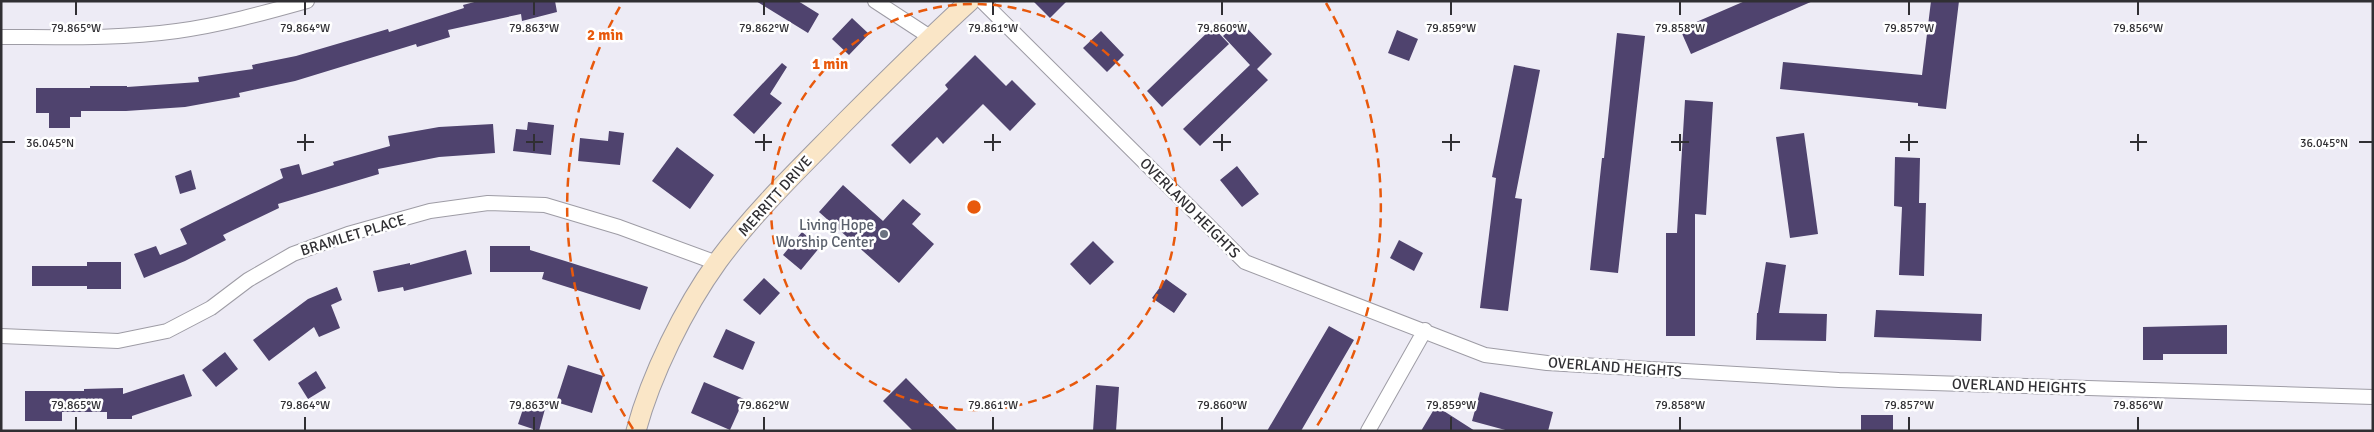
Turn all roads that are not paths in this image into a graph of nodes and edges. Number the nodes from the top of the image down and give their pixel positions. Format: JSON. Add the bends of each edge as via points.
{"nodes":[{"id":1,"x":307,"y":1,"type":"edge"},
{"id":2,"x":875,"y":1,"type":"edge"},
{"id":3,"x":970,"y":1,"type":"edge"},
{"id":4,"x":982,"y":1,"type":"edge"},
{"id":5,"x":1,"y":37,"type":"edge"},
{"id":6,"x":930,"y":37,"type":"junction"},
{"id":7,"x":717,"y":263,"type":"junction"},
{"id":8,"x":1425,"y":330,"type":"junction"},
{"id":9,"x":1,"y":336,"type":"edge"},
{"id":10,"x":2373,"y":397,"type":"edge"},
{"id":11,"x":636,"y":431,"type":"edge"},
{"id":12,"x":1368,"y":431,"type":"edge"}],
"edges":[{"from":1,"to":5,"type":"street","via":[[240,20],[176,31],[80,37]]},
{"from":2,"to":6,"type":"street"},
{"from":3,"to":6,"type":"main road","name":"MERRITT DRIVE"},
{"from":4,"to":8,"type":"street","name":"OVERLAND HEIGHTS","via":[[1245,262]]},
{"from":6,"to":7,"type":"main road","name":"MERRITT DRIVE","via":[[788,180]]},
{"from":7,"to":9,"type":"street","name":"BRAMLET PLACE","via":[[619,227],[545,205],[488,203],[430,211],[348,234],[293,254],[248,280],[211,308],[166,331],[118,341]]},
{"from":7,"to":11,"type":"main road","name":"MERRITT DRIVE","via":[[680,324],[644,399]]},
{"from":8,"to":10,"type":"street","name":"OVERLAND HEIGHTS","via":[[1485,355],[1547,363],[1846,380]]},
{"from":8,"to":12,"type":"street"}]}
